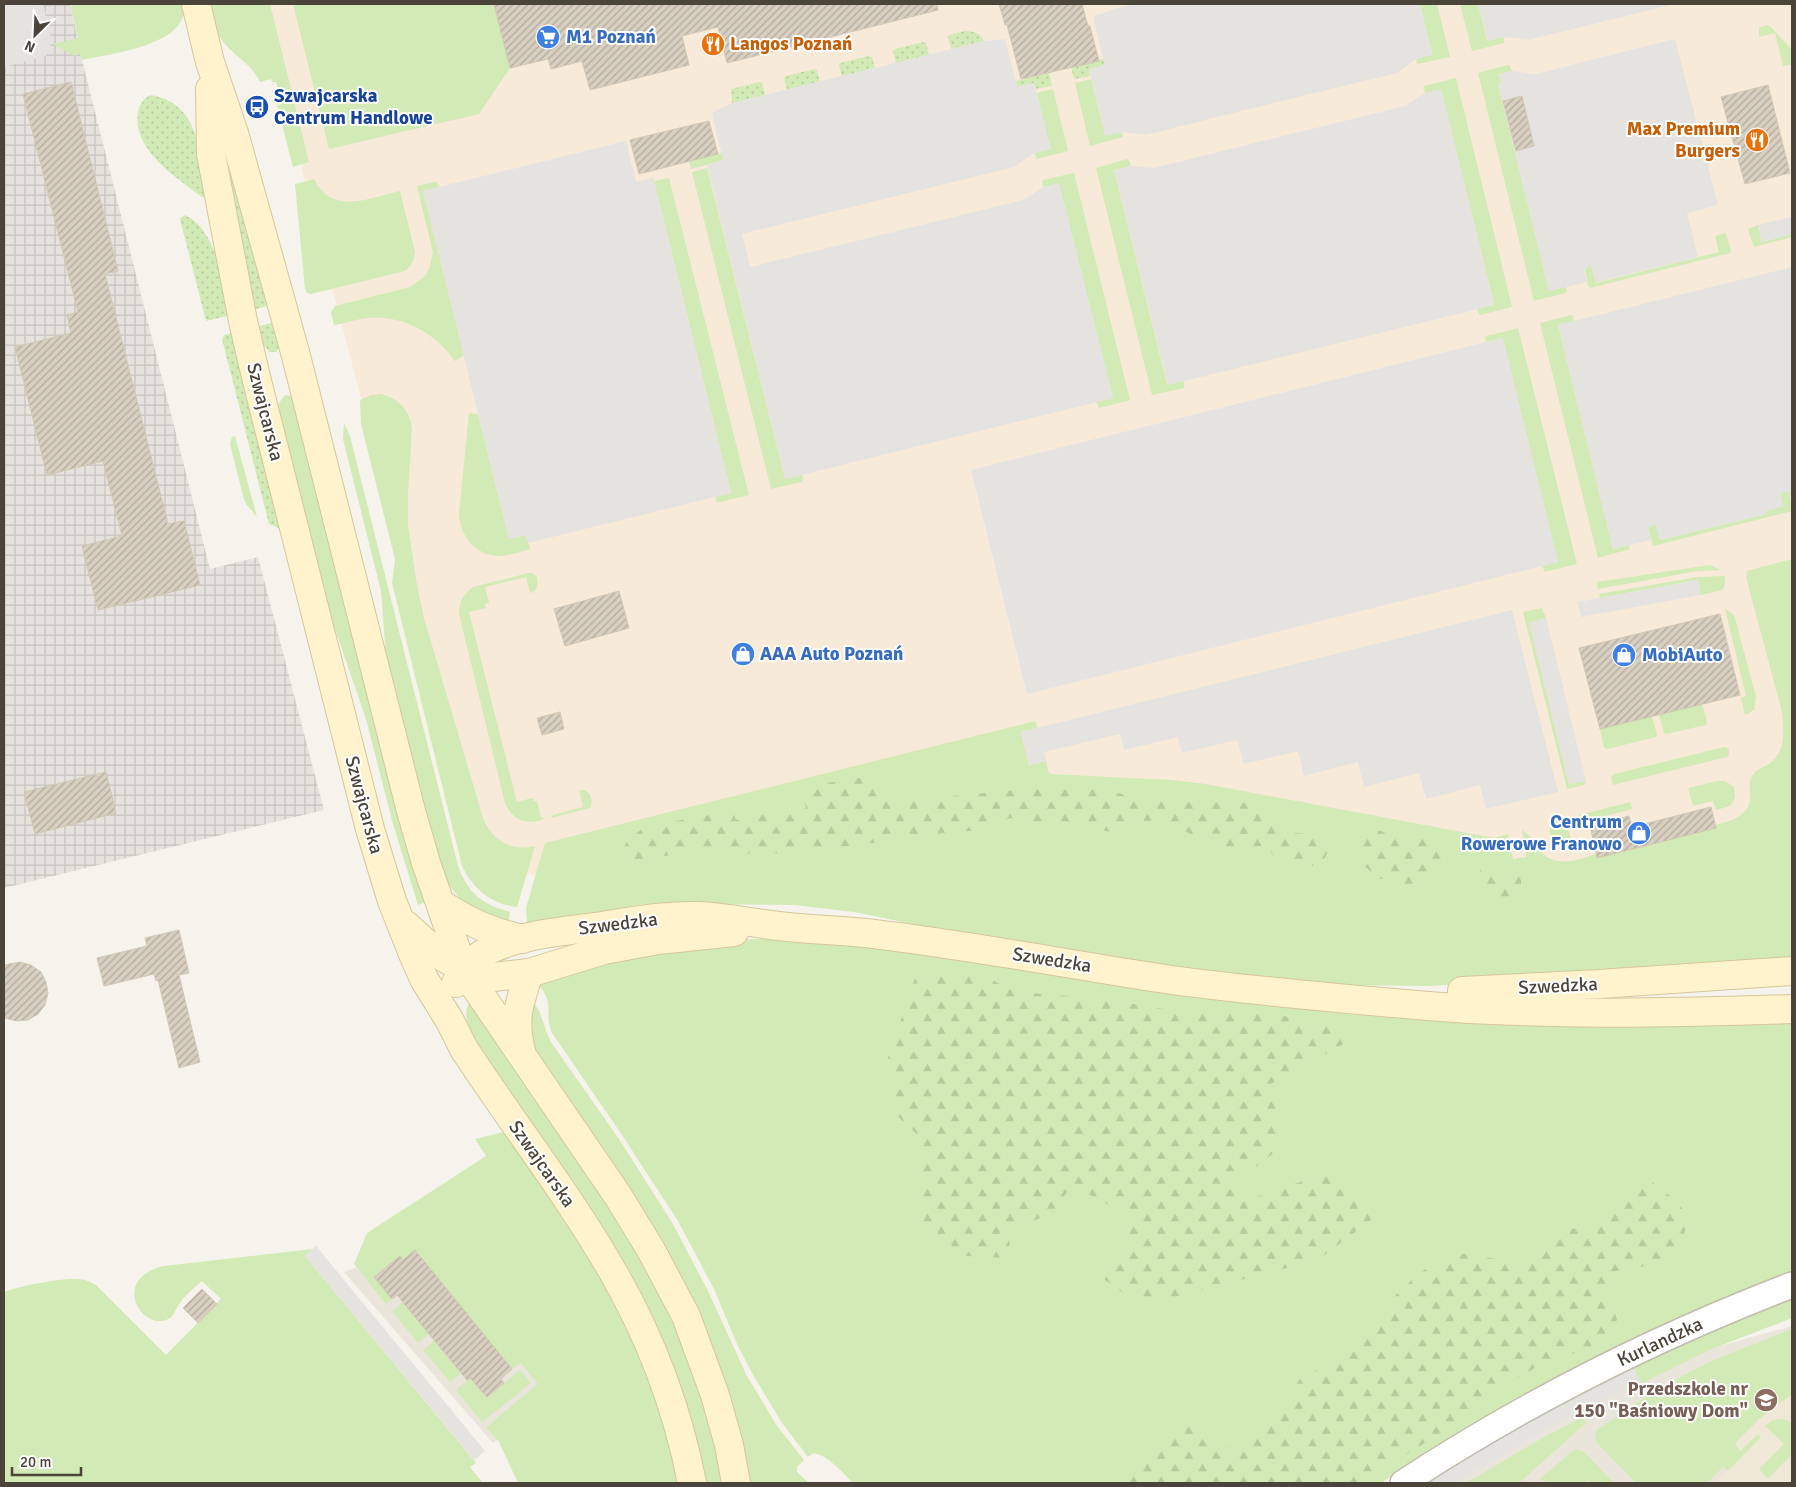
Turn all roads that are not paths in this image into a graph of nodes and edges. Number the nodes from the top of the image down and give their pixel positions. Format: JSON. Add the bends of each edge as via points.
{"nodes":[{"id":1,"x":196,"y":4,"type":"edge"},
{"id":2,"x":210,"y":62,"type":"junction"},
{"id":3,"x":441,"y":904,"type":"junction"},
{"id":4,"x":399,"y":918,"type":"junction"},
{"id":5,"x":780,"y":927,"type":"junction"},
{"id":6,"x":523,"y":939,"type":"junction"},
{"id":7,"x":463,"y":968,"type":"junction"},
{"id":8,"x":1792,"y":971,"type":"edge"},
{"id":9,"x":529,"y":973,"type":"junction"},
{"id":10,"x":1323,"y":996,"type":"junction"},
{"id":11,"x":1792,"y":1010,"type":"edge"},
{"id":12,"x":450,"y":1021,"type":"junction"},
{"id":13,"x":524,"y":1059,"type":"junction"},
{"id":14,"x":1792,"y":1285,"type":"edge"},
{"id":15,"x":692,"y":1483,"type":"edge"},
{"id":16,"x":736,"y":1483,"type":"edge"},
{"id":17,"x":1403,"y":1483,"type":"edge"}],
"edges":[{"from":1,"to":2,"type":"street","name":"Szwajcarska"},
{"from":2,"to":3,"type":"street","name":"Szwajcarska","via":[[234,133],[295,352],[411,811]]},
{"from":2,"to":4,"type":"street","name":"Szwajcarska","via":[[212,154],[249,347],[370,829]]},
{"from":3,"to":6,"type":"street","via":[[479,927]]},
{"from":3,"to":7,"type":"street","name":"Szwajcarska"},
{"from":4,"to":7,"type":"street","name":"Szwedzka","via":[[438,954]]},
{"from":4,"to":12,"type":"street","name":"Szwajcarska","via":[[424,978]]},
{"from":5,"to":6,"type":"street","name":"Szwedzka","via":[[695,916]]},
{"from":5,"to":9,"type":"street","name":"Szwedzka","via":[[658,940],[604,950]]},
{"from":5,"to":10,"type":"street","name":"Szwedzka","via":[[874,934],[1172,980]]},
{"from":6,"to":7,"type":"street","name":"Szwedzka","via":[[492,949]]},
{"from":7,"to":9,"type":"street","name":"Szwedzka","via":[[493,977]]},
{"from":7,"to":12,"type":"street","via":[[451,1001]]},
{"from":7,"to":13,"type":"street","name":"Szwajcarska"},
{"from":8,"to":10,"type":"street","name":"Szwedzka","via":[[1473,991]]},
{"from":9,"to":13,"type":"street","via":[[518,1008],[517,1031]]},
{"from":10,"to":11,"type":"street","name":"Szwedzka","via":[[1536,1011]]},
{"from":12,"to":15,"type":"street","name":"Szwajcarska","via":[[464,1048],[596,1244],[625,1295],[666,1387]]},
{"from":13,"to":16,"type":"street","name":"Szwajcarska","via":[[618,1196],[668,1279],[689,1324],[715,1395]]},
{"from":14,"to":17,"type":"street","name":"Kurlandzka","via":[[1632,1353],[1551,1394]]}]}
